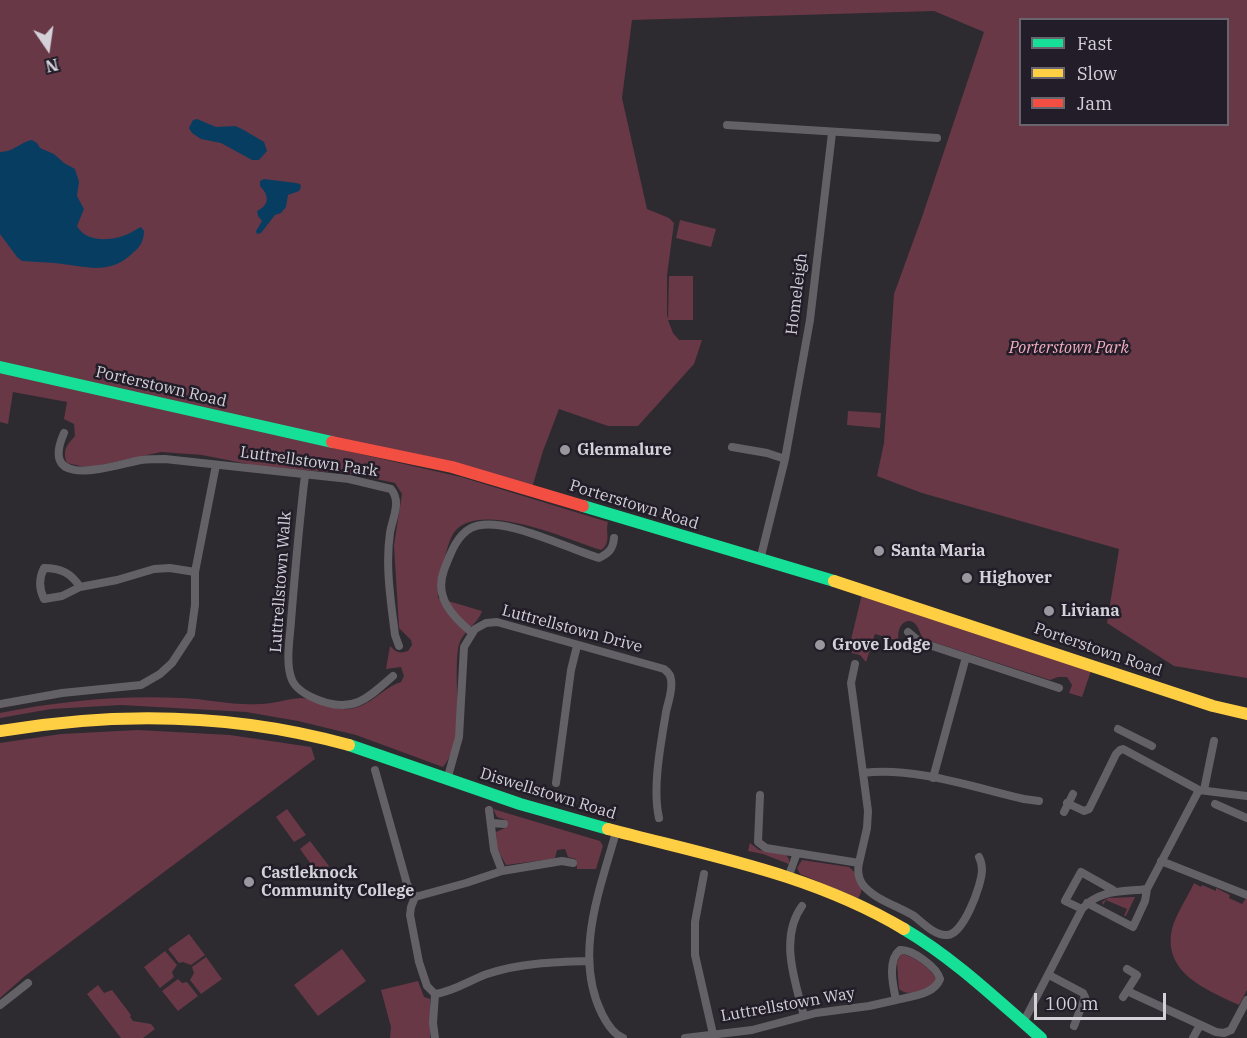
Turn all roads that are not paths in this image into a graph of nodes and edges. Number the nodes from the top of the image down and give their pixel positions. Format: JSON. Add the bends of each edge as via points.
{"nodes":[{"id":1,"x":727,"y":125,"type":"dead end"},
{"id":2,"x":832,"y":133,"type":"junction"},
{"id":3,"x":937,"y":138,"type":"dead end"},
{"id":4,"x":0,"y":367,"type":"edge"},
{"id":5,"x":64,"y":433,"type":"dead end"},
{"id":6,"x":732,"y":447,"type":"dead end"},
{"id":7,"x":785,"y":459,"type":"junction"},
{"id":8,"x":216,"y":465,"type":"junction"},
{"id":9,"x":305,"y":475,"type":"junction"},
{"id":10,"x":614,"y":538,"type":"dead end"},
{"id":11,"x":760,"y":560,"type":"junction"},
{"id":12,"x":195,"y":572,"type":"junction"},
{"id":13,"x":80,"y":587,"type":"junction"},
{"id":14,"x":471,"y":632,"type":"junction"},
{"id":15,"x":908,"y":632,"type":"dead end"},
{"id":16,"x":399,"y":646,"type":"dead end"},
{"id":17,"x":577,"y":646,"type":"junction"},
{"id":18,"x":966,"y":657,"type":"junction"},
{"id":19,"x":855,"y":664,"type":"dead end"},
{"id":20,"x":393,"y":676,"type":"dead end"},
{"id":21,"x":1059,"y":688,"type":"dead end"},
{"id":22,"x":0,"y":704,"type":"edge"},
{"id":23,"x":1247,"y":714,"type":"edge"},
{"id":24,"x":1118,"y":729,"type":"dead end"},
{"id":25,"x":0,"y":731,"type":"edge"},
{"id":26,"x":1137,"y":738,"type":"junction"},
{"id":27,"x":1214,"y":741,"type":"dead end"},
{"id":28,"x":1152,"y":746,"type":"dead end"},
{"id":29,"x":1130,"y":752,"type":"junction"},
{"id":30,"x":375,"y":770,"type":"dead end"},
{"id":31,"x":863,"y":773,"type":"junction"},
{"id":32,"x":933,"y":778,"type":"junction"},
{"id":33,"x":447,"y":780,"type":"junction"},
{"id":34,"x":556,"y":783,"type":"dead end"},
{"id":35,"x":1202,"y":790,"type":"junction"},
{"id":36,"x":1073,"y":794,"type":"dead end"},
{"id":37,"x":1234,"y":794,"type":"junction"},
{"id":38,"x":760,"y":795,"type":"dead end"},
{"id":39,"x":1247,"y":796,"type":"edge"},
{"id":40,"x":1039,"y":801,"type":"dead end"},
{"id":41,"x":1067,"y":802,"type":"junction"},
{"id":42,"x":1215,"y":804,"type":"dead end"},
{"id":43,"x":1226,"y":809,"type":"junction"},
{"id":44,"x":489,"y":810,"type":"dead end"},
{"id":45,"x":1064,"y":812,"type":"dead end"},
{"id":46,"x":659,"y":818,"type":"dead end"},
{"id":47,"x":1247,"y":818,"type":"edge"},
{"id":48,"x":492,"y":824,"type":"junction"},
{"id":49,"x":504,"y":824,"type":"dead end"},
{"id":50,"x":616,"y":832,"type":"junction"},
{"id":51,"x":796,"y":853,"type":"junction"},
{"id":52,"x":980,"y":856,"type":"dead end"},
{"id":53,"x":1161,"y":861,"type":"junction"},
{"id":54,"x":573,"y":863,"type":"dead end"},
{"id":55,"x":859,"y":863,"type":"junction"},
{"id":56,"x":502,"y":871,"type":"junction"},
{"id":57,"x":704,"y":874,"type":"dead end"},
{"id":58,"x":789,"y":875,"type":"junction"},
{"id":59,"x":1147,"y":889,"type":"junction"},
{"id":60,"x":1113,"y":891,"type":"junction"},
{"id":61,"x":1247,"y":895,"type":"edge"},
{"id":62,"x":415,"y":897,"type":"junction"},
{"id":63,"x":802,"y":906,"type":"dead end"},
{"id":64,"x":1084,"y":906,"type":"junction"},
{"id":65,"x":589,"y":962,"type":"junction"},
{"id":66,"x":1127,"y":969,"type":"dead end"},
{"id":67,"x":1049,"y":975,"type":"junction"},
{"id":68,"x":28,"y":983,"type":"dead end"},
{"id":69,"x":435,"y":994,"type":"junction"},
{"id":70,"x":896,"y":1000,"type":"junction"},
{"id":71,"x":1247,"y":1000,"type":"edge"},
{"id":72,"x":0,"y":1005,"type":"edge"},
{"id":73,"x":804,"y":1016,"type":"junction"},
{"id":74,"x":1243,"y":1017,"type":"edge"},
{"id":75,"x":1023,"y":1023,"type":"junction"},
{"id":76,"x":1200,"y":1025,"type":"junction"},
{"id":77,"x":1074,"y":1026,"type":"dead end"},
{"id":78,"x":713,"y":1034,"type":"junction"},
{"id":79,"x":1233,"y":1034,"type":"edge"},
{"id":80,"x":435,"y":1038,"type":"edge"},
{"id":81,"x":623,"y":1038,"type":"edge"},
{"id":82,"x":685,"y":1038,"type":"edge"},
{"id":83,"x":1041,"y":1038,"type":"edge"},
{"id":84,"x":1193,"y":1038,"type":"edge"}],
"edges":[{"from":1,"to":2,"type":"street"},
{"from":2,"to":3,"type":"street"},
{"from":2,"to":7,"type":"street","name":"Homeleigh","via":[[810,320]]},
{"from":4,"to":11,"type":"street","name":"Porterstown Road","via":[[452,467]]},
{"from":5,"to":8,"type":"street","name":"Luttrellstown Park","via":[[58,460],[71,470],[96,470],[152,459]]},
{"from":6,"to":7,"type":"street"},
{"from":7,"to":11,"type":"street","name":"Homeleigh"},
{"from":8,"to":9,"type":"street","name":"Luttrellstown Park"},
{"from":8,"to":12,"type":"street"},
{"from":9,"to":16,"type":"street","name":"Luttrellstown Park","via":[[349,479],[391,489],[396,495],[389,560],[394,635]]},
{"from":9,"to":20,"type":"street","name":"Luttrellstown Walk","via":[[290,639],[291,678],[306,694],[346,705],[362,701]]},
{"from":10,"to":14,"type":"street","via":[[608,554],[599,558],[556,540],[511,528],[486,524],[472,528],[460,536],[451,553],[441,592],[446,606]]},
{"from":11,"to":23,"type":"street","name":"Porterstown Road"},
{"from":12,"to":13,"type":"street","via":[[154,569]]},
{"from":12,"to":22,"type":"street","via":[[191,634],[181,652],[160,674],[141,684]]},
{"from":13,"to":13,"type":"street","via":[[44,599],[40,591],[41,574],[44,568],[55,568],[72,575]]},
{"from":14,"to":17,"type":"street","name":"Luttrellstown Drive","via":[[486,623],[497,622]]},
{"from":14,"to":33,"type":"street","via":[[464,647],[459,737]]},
{"from":15,"to":18,"type":"street","via":[[920,642]]},
{"from":17,"to":34,"type":"street"},
{"from":17,"to":46,"type":"street","name":"Luttrellstown Drive","via":[[664,669],[670,676],[657,792]]},
{"from":18,"to":21,"type":"street"},
{"from":18,"to":32,"type":"street"},
{"from":19,"to":31,"type":"street","via":[[850,682]]},
{"from":24,"to":26,"type":"street"},
{"from":25,"to":33,"type":"street","name":"Diswellstown Road","via":[[54,722],[126,718],[216,721],[327,739]]},
{"from":26,"to":28,"type":"street"},
{"from":26,"to":29,"type":"street"},
{"from":27,"to":35,"type":"street"},
{"from":29,"to":35,"type":"street"},
{"from":29,"to":41,"type":"street","via":[[1118,751],[1089,809],[1084,811]]},
{"from":30,"to":62,"type":"street","via":[[406,882]]},
{"from":31,"to":32,"type":"street","via":[[886,771]]},
{"from":31,"to":55,"type":"street","via":[[868,820]]},
{"from":32,"to":40,"type":"street"},
{"from":33,"to":50,"type":"street","name":"Diswellstown Road"},
{"from":35,"to":37,"type":"street"},
{"from":35,"to":53,"type":"street"},
{"from":36,"to":41,"type":"street"},
{"from":37,"to":39,"type":"street"},
{"from":37,"to":43,"type":"street"},
{"from":38,"to":51,"type":"street","via":[[758,842],[766,848]]},
{"from":41,"to":45,"type":"street"},
{"from":42,"to":43,"type":"street"},
{"from":43,"to":47,"type":"street"},
{"from":44,"to":48,"type":"street"},
{"from":48,"to":49,"type":"street"},
{"from":48,"to":56,"type":"street","via":[[494,850]]},
{"from":50,"to":58,"type":"street","name":"Diswellstown Road"},
{"from":50,"to":65,"type":"street","via":[[594,910]]},
{"from":51,"to":55,"type":"street"},
{"from":51,"to":58,"type":"street"},
{"from":52,"to":55,"type":"street","via":[[979,889],[960,926],[946,936],[868,890],[858,876]]},
{"from":53,"to":59,"type":"street"},
{"from":53,"to":61,"type":"street"},
{"from":54,"to":56,"type":"street","via":[[562,857]]},
{"from":56,"to":62,"type":"street"},
{"from":57,"to":78,"type":"street","via":[[695,922],[695,956]]},
{"from":58,"to":75,"type":"street","name":"Diswellstown Road","via":[[866,908],[921,939],[976,979]]},
{"from":59,"to":60,"type":"street"},
{"from":59,"to":64,"type":"street","via":[[1133,927]]},
{"from":60,"to":64,"type":"street"},
{"from":60,"to":64,"type":"street","via":[[1081,872],[1065,902]]},
{"from":62,"to":69,"type":"street","via":[[410,915],[419,962],[427,986]]},
{"from":63,"to":73,"type":"street","via":[[795,915],[790,947]]},
{"from":64,"to":67,"type":"street"},
{"from":65,"to":69,"type":"street","via":[[517,966]]},
{"from":65,"to":81,"type":"street","via":[[600,1009]]},
{"from":66,"to":76,"type":"street","via":[[1137,975],[1125,994]]},
{"from":67,"to":75,"type":"street"},
{"from":67,"to":77,"type":"street","via":[[1085,997]]},
{"from":68,"to":72,"type":"street"},
{"from":69,"to":80,"type":"street"},
{"from":70,"to":70,"type":"street","name":"Luttrellstown Way","via":[[893,960],[897,952],[904,950],[936,969],[939,981],[934,989]]},
{"from":70,"to":73,"type":"street","name":"Luttrellstown Way"},
{"from":71,"to":74,"type":"street"},
{"from":73,"to":78,"type":"street","name":"Luttrellstown Way"},
{"from":74,"to":79,"type":"street"},
{"from":75,"to":83,"type":"street","name":"Diswellstown Road"},
{"from":76,"to":79,"type":"street"},
{"from":76,"to":84,"type":"street"},
{"from":78,"to":82,"type":"street","name":"Luttrellstown Way"}]}
